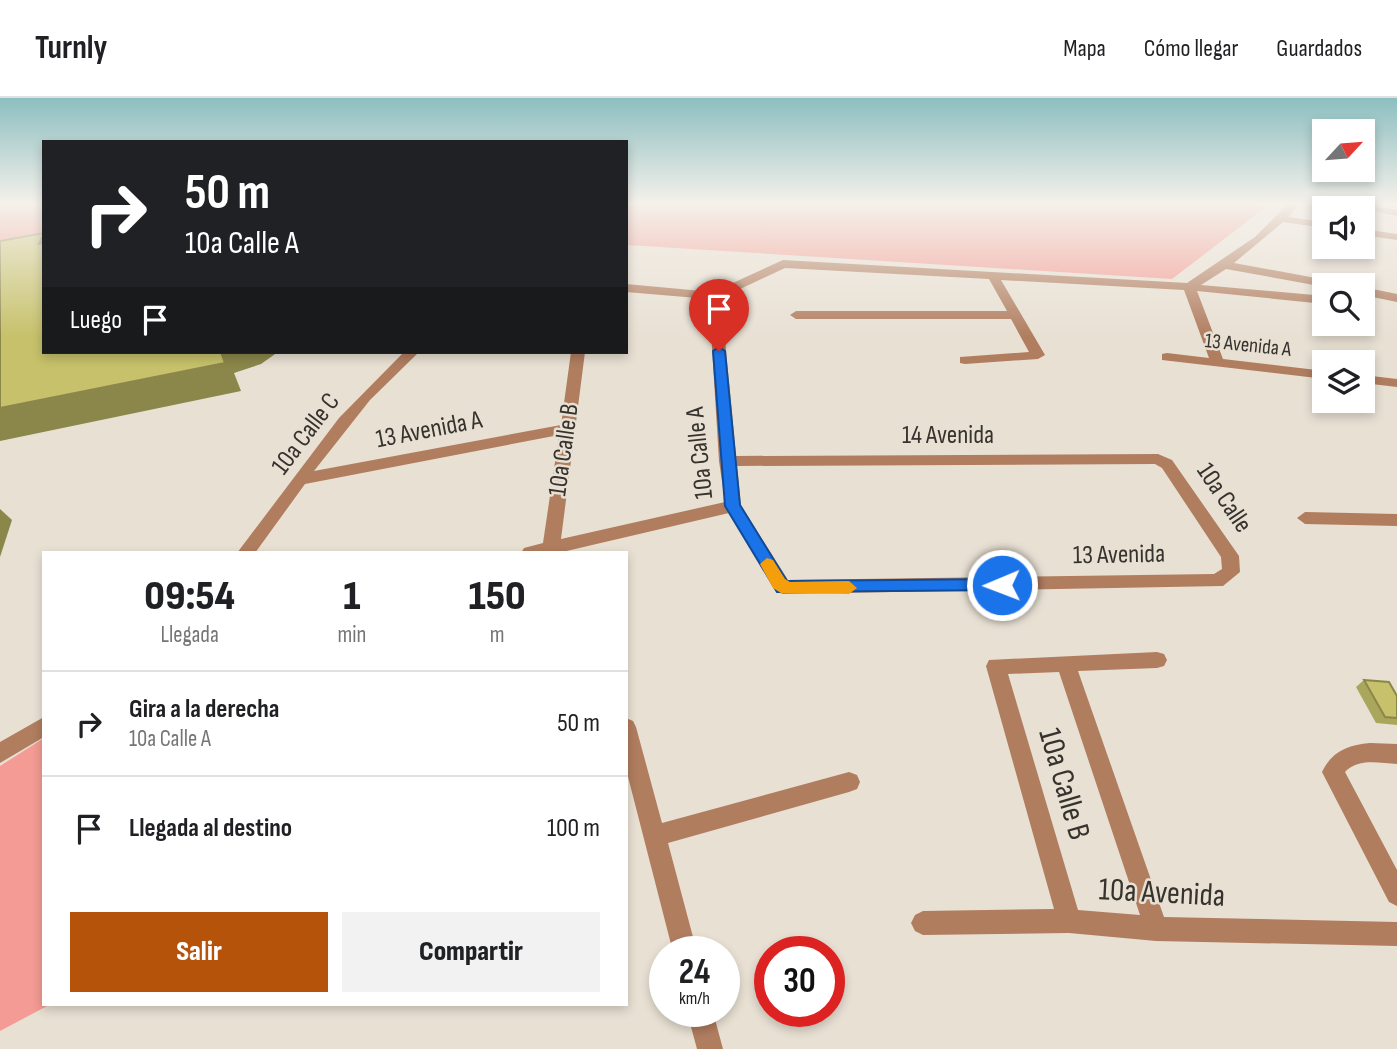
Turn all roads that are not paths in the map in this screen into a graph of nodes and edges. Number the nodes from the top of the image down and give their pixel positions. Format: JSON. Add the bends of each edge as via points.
{"nodes":[{"id":1,"x":1246,"y":248,"type":"edge"},
{"id":2,"x":1225,"y":265,"type":"junction"},
{"id":3,"x":993,"y":276,"type":"junction"},
{"id":4,"x":1312,"y":281,"type":"edge"},
{"id":5,"x":1189,"y":287,"type":"junction"},
{"id":6,"x":628,"y":288,"type":"edge"},
{"id":7,"x":1375,"y":293,"type":"edge"},
{"id":8,"x":715,"y":296,"type":"junction"},
{"id":9,"x":1397,"y":298,"type":"edge"},
{"id":10,"x":1312,"y":299,"type":"edge"},
{"id":11,"x":1375,"y":305,"type":"edge"},
{"id":12,"x":1397,"y":306,"type":"edge"},
{"id":13,"x":796,"y":315,"type":"dead end"},
{"id":14,"x":1016,"y":315,"type":"junction"},
{"id":15,"x":410,"y":354,"type":"edge"},
{"id":16,"x":578,"y":354,"type":"edge"},
{"id":17,"x":1167,"y":357,"type":"dead end"},
{"id":18,"x":965,"y":360,"type":"dead end"},
{"id":19,"x":1218,"y":363,"type":"junction"},
{"id":20,"x":1312,"y":374,"type":"edge"},
{"id":21,"x":1375,"y":380,"type":"edge"},
{"id":22,"x":1397,"y":383,"type":"edge"},
{"id":23,"x":566,"y":429,"type":"junction"},
{"id":24,"x":727,"y":461,"type":"junction"},
{"id":25,"x":1167,"y":464,"type":"joint"},
{"id":26,"x":302,"y":479,"type":"junction"},
{"id":27,"x":733,"y":506,"type":"junction"},
{"id":28,"x":1305,"y":518,"type":"dead end"},
{"id":29,"x":1397,"y":520,"type":"edge"},
{"id":30,"x":551,"y":548,"type":"junction"},
{"id":31,"x":248,"y":551,"type":"edge"},
{"id":32,"x":538,"y":551,"type":"edge"},
{"id":33,"x":1232,"y":564,"type":"joint"},
{"id":34,"x":787,"y":589,"type":"joint"},
{"id":35,"x":1157,"y":660,"type":"dead end"},
{"id":36,"x":1066,"y":664,"type":"junction"},
{"id":37,"x":42,"y":727,"type":"edge"},
{"id":38,"x":628,"y":735,"type":"edge"},
{"id":39,"x":0,"y":753,"type":"edge"},
{"id":40,"x":1397,"y":754,"type":"edge"},
{"id":41,"x":849,"y":782,"type":"dead end"},
{"id":42,"x":655,"y":836,"type":"junction"},
{"id":43,"x":1397,"y":894,"type":"edge"},
{"id":44,"x":1069,"y":922,"type":"junction"},
{"id":45,"x":923,"y":923,"type":"dead end"},
{"id":46,"x":1156,"y":929,"type":"junction"},
{"id":47,"x":1397,"y":934,"type":"edge"},
{"id":48,"x":681,"y":936,"type":"edge"},
{"id":49,"x":704,"y":1027,"type":"edge"},
{"id":50,"x":710,"y":1049,"type":"edge"}],
"edges":[{"from":1,"to":2,"type":"street"},
{"from":2,"to":4,"type":"street"},
{"from":2,"to":5,"type":"street"},
{"from":3,"to":5,"type":"street"},
{"from":3,"to":8,"type":"street","via":[[783,264]]},
{"from":3,"to":14,"type":"street"},
{"from":5,"to":10,"type":"street"},
{"from":5,"to":19,"type":"street"},
{"from":6,"to":8,"type":"street"},
{"from":7,"to":9,"type":"street"},
{"from":8,"to":24,"type":"street","name":"10a Calle A"},
{"from":11,"to":12,"type":"street"},
{"from":13,"to":14,"type":"street"},
{"from":14,"to":18,"type":"street","via":[[1038,355]]},
{"from":15,"to":26,"type":"street","name":"10a Calle C","via":[[357,406]]},
{"from":16,"to":23,"type":"street","name":"10a Calle B"},
{"from":17,"to":19,"type":"street","name":"13 Avenida A"},
{"from":19,"to":20,"type":"street","name":"13 Avenida A"},
{"from":21,"to":22,"type":"street"},
{"from":23,"to":26,"type":"street","name":"13 Avenida A"},
{"from":23,"to":30,"type":"street","name":"10a Calle B"},
{"from":24,"to":25,"type":"street","name":"14 Avenida","via":[[1152,457]]},
{"from":24,"to":27,"type":"street","name":"10a Calle A"},
{"from":25,"to":33,"type":"street","name":"10a Calle"},
{"from":26,"to":31,"type":"street","name":"10a Calle C"},
{"from":27,"to":30,"type":"street"},
{"from":27,"to":34,"type":"street","name":"10a Calle A","via":[[779,584]]},
{"from":28,"to":29,"type":"street"},
{"from":30,"to":32,"type":"street"},
{"from":33,"to":34,"type":"street","name":"13 Avenida","via":[[1231,572],[1217,581]]},
{"from":35,"to":36,"type":"street"},
{"from":36,"to":44,"type":"street","name":"10a Calle B","via":[[996,668]]},
{"from":36,"to":46,"type":"street"},
{"from":37,"to":39,"type":"street"},
{"from":38,"to":42,"type":"street"},
{"from":40,"to":43,"type":"street","via":[[1345,757],[1333,772]]},
{"from":41,"to":42,"type":"street"},
{"from":42,"to":48,"type":"street"},
{"from":44,"to":45,"type":"street","name":"10a Avenida"},
{"from":44,"to":46,"type":"street","name":"10a Avenida"},
{"from":46,"to":47,"type":"street","name":"10a Avenida"},
{"from":49,"to":50,"type":"street"}]}
